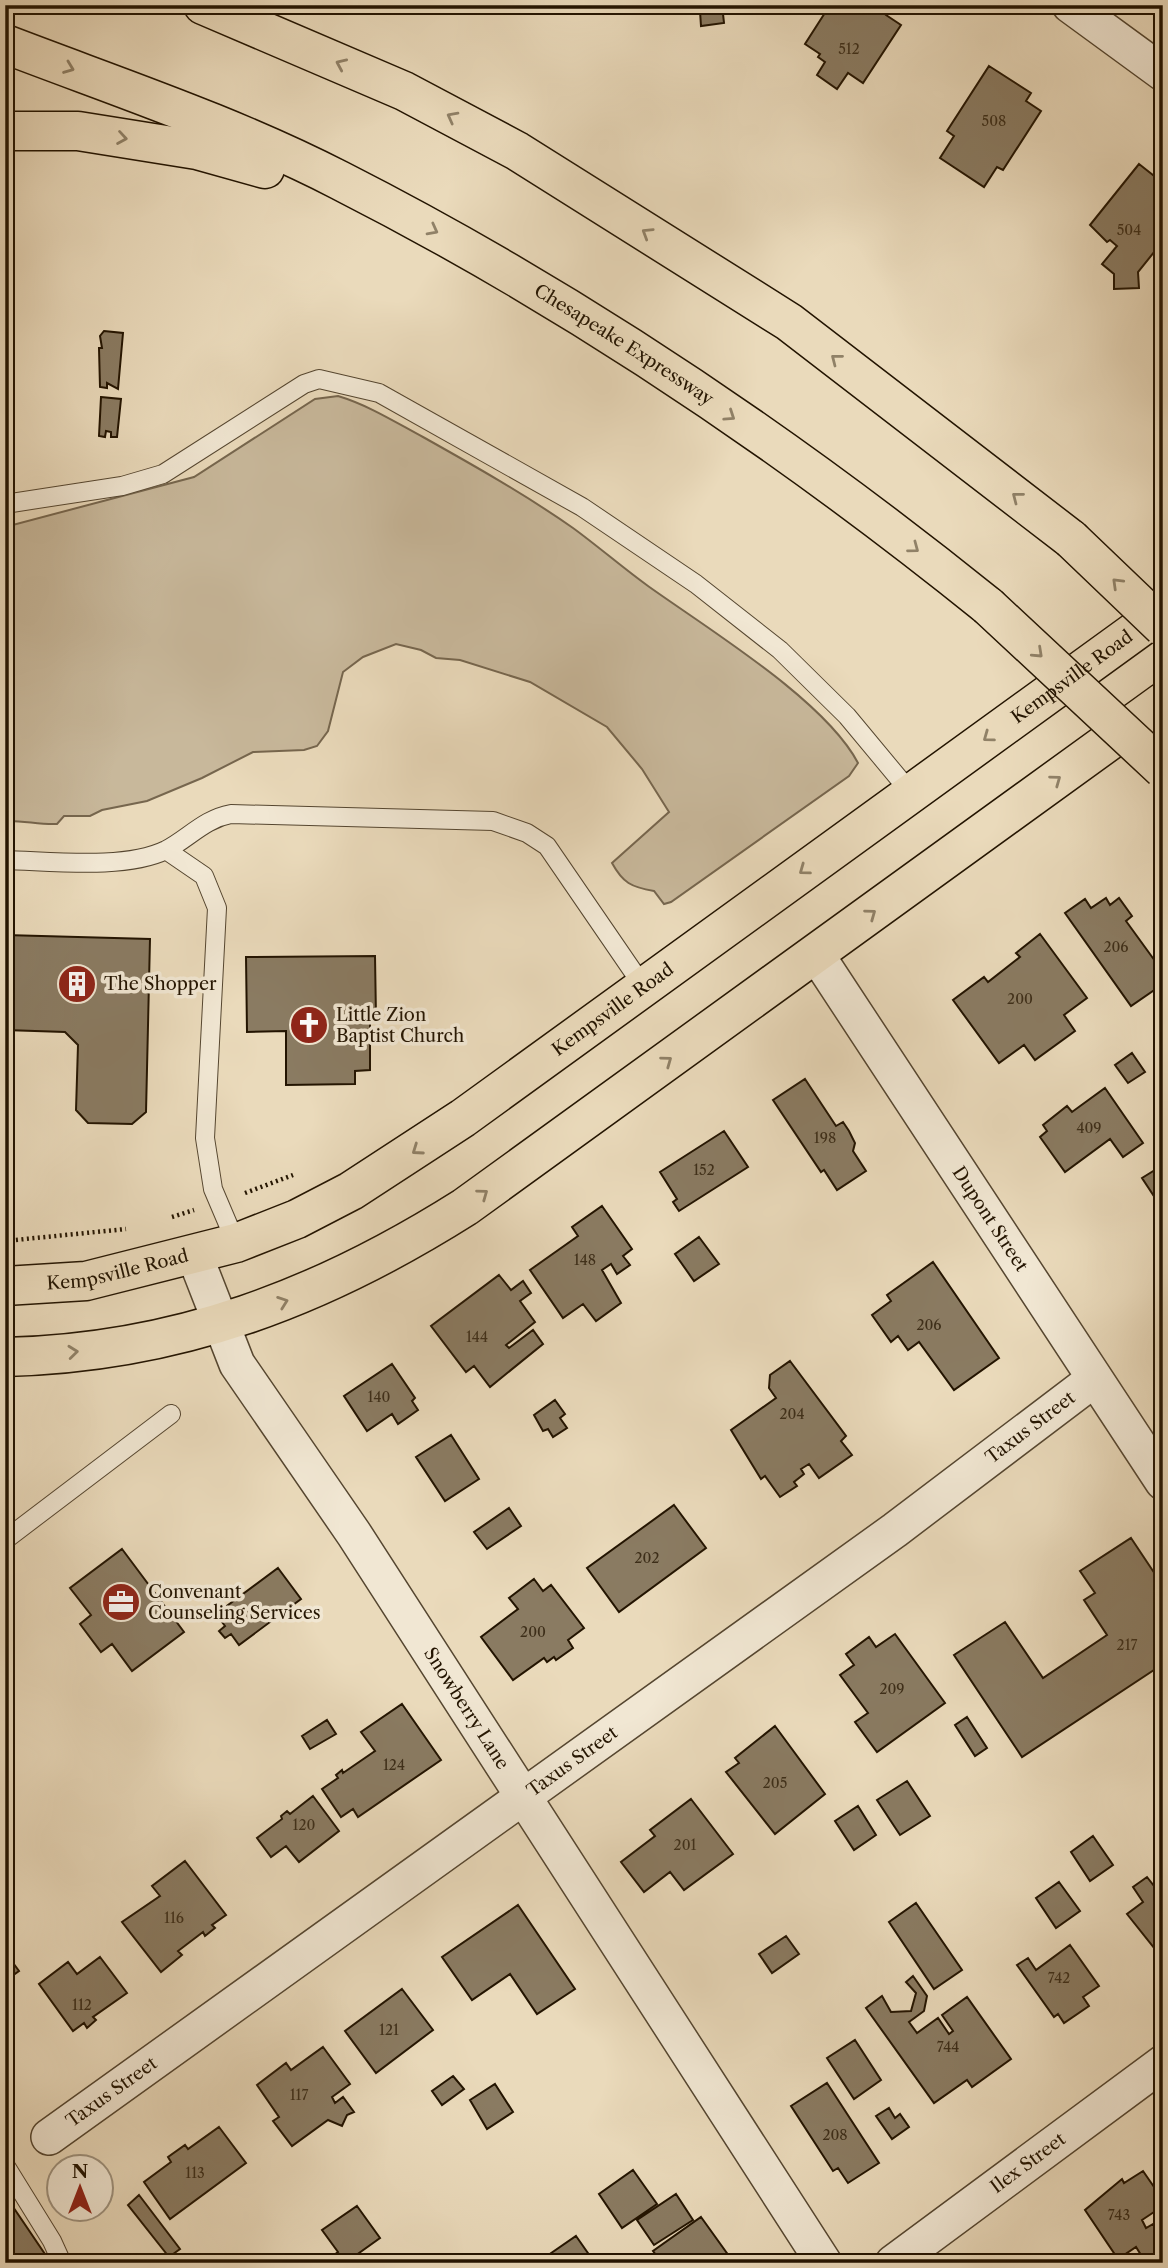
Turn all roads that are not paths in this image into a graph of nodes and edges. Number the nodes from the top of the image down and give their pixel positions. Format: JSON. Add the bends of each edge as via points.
{"nodes":[{"id":1,"x":203,"y":5,"type":"edge"},
{"id":2,"x":1070,"y":5,"type":"edge"},
{"id":3,"x":235,"y":15,"type":"edge"},
{"id":4,"x":5,"y":44,"type":"edge"},
{"id":5,"x":1163,"y":72,"type":"edge"},
{"id":6,"x":5,"y":131,"type":"edge"},
{"id":7,"x":383,"y":203,"type":"junction"},
{"id":8,"x":5,"y":505,"type":"edge"},
{"id":9,"x":1163,"y":611,"type":"edge"},
{"id":10,"x":1163,"y":627,"type":"edge"},
{"id":11,"x":1163,"y":702,"type":"edge"},
{"id":12,"x":1163,"y":769,"type":"edge"},
{"id":13,"x":911,"y":793,"type":"junction"},
{"id":14,"x":166,"y":850,"type":"junction"},
{"id":15,"x":5,"y":860,"type":"edge"},
{"id":16,"x":816,"y":954,"type":"junction"},
{"id":17,"x":643,"y":986,"type":"junction"},
{"id":18,"x":236,"y":1242,"type":"junction"},
{"id":19,"x":194,"y":1254,"type":"junction"},
{"id":20,"x":5,"y":1286,"type":"edge"},
{"id":21,"x":219,"y":1324,"type":"junction"},
{"id":22,"x":5,"y":1357,"type":"edge"},
{"id":23,"x":1093,"y":1380,"type":"junction"},
{"id":24,"x":171,"y":1415,"type":"dead end"},
{"id":25,"x":1163,"y":1482,"type":"edge"},
{"id":26,"x":5,"y":1540,"type":"edge"},
{"id":27,"x":524,"y":1799,"type":"junction"},
{"id":28,"x":1163,"y":2063,"type":"edge"},
{"id":29,"x":49,"y":2137,"type":"dead end"},
{"id":30,"x":5,"y":2165,"type":"edge"},
{"id":31,"x":62,"y":2263,"type":"edge"},
{"id":32,"x":824,"y":2263,"type":"edge"},
{"id":33,"x":893,"y":2263,"type":"edge"}],
"edges":[{"from":1,"to":3,"type":"main road"},
{"from":2,"to":5,"type":"street"},
{"from":10,"to":3,"type":"main road","one_way":true,"bridge":true,"via":[[1071,539],[789,322],[517,151],[404,91]]},
{"from":4,"to":7,"type":"main road","name":"Chesapeake Expressway","one_way":true,"via":[[198,118],[337,178]]},
{"from":6,"to":7,"type":"main road","one_way":true,"via":[[78,131],[197,150]]},
{"from":7,"to":12,"type":"main road","name":"Chesapeake Expressway","one_way":true,"bridge":true,"via":[[488,259],[611,334],[815,474],[988,606]]},
{"from":8,"to":13,"type":"lane","via":[[122,486],[163,474],[304,384],[319,379],[379,393],[582,507],[696,584],[780,650],[847,716]]},
{"from":9,"to":13,"type":"main road","name":"Kempsville Road","one_way":true},
{"from":16,"to":11,"type":"main road","one_way":true},
{"from":13,"to":17,"type":"main road","name":"Kempsville Road","one_way":true},
{"from":14,"to":15,"type":"lane","via":[[104,861]]},
{"from":14,"to":17,"type":"lane","via":[[212,818],[231,814],[494,821],[547,846]]},
{"from":14,"to":18,"type":"lane","via":[[205,876],[217,908],[205,1138],[219,1202]]},
{"from":21,"to":16,"type":"main road","one_way":true,"via":[[349,1275],[465,1208]]},
{"from":16,"to":23,"type":"street","name":"Dupont Street"},
{"from":17,"to":18,"type":"main road","name":"Kempsville Road","one_way":true,"via":[[409,1155],[307,1213]]},
{"from":18,"to":19,"type":"main road","name":"Kempsville Road"},
{"from":19,"to":20,"type":"main road","name":"Kempsville Road","via":[[86,1281]]},
{"from":19,"to":21,"type":"street","name":"Snowberry Lane"},
{"from":22,"to":21,"type":"main road","one_way":true,"via":[[92,1350]]},
{"from":21,"to":27,"type":"street","name":"Snowberry Lane","via":[[237,1364],[354,1534]]},
{"from":23,"to":25,"type":"street","name":"Dupont Street"},
{"from":23,"to":27,"type":"street","name":"Taxus Street","via":[[945,1494]]},
{"from":24,"to":26,"type":"lane"},
{"from":27,"to":29,"type":"street","name":"Taxus Street"},
{"from":27,"to":32,"type":"street","name":"Snowberry Lane"},
{"from":28,"to":33,"type":"street","name":"Ilex Street"},
{"from":30,"to":31,"type":"lane"}]}
